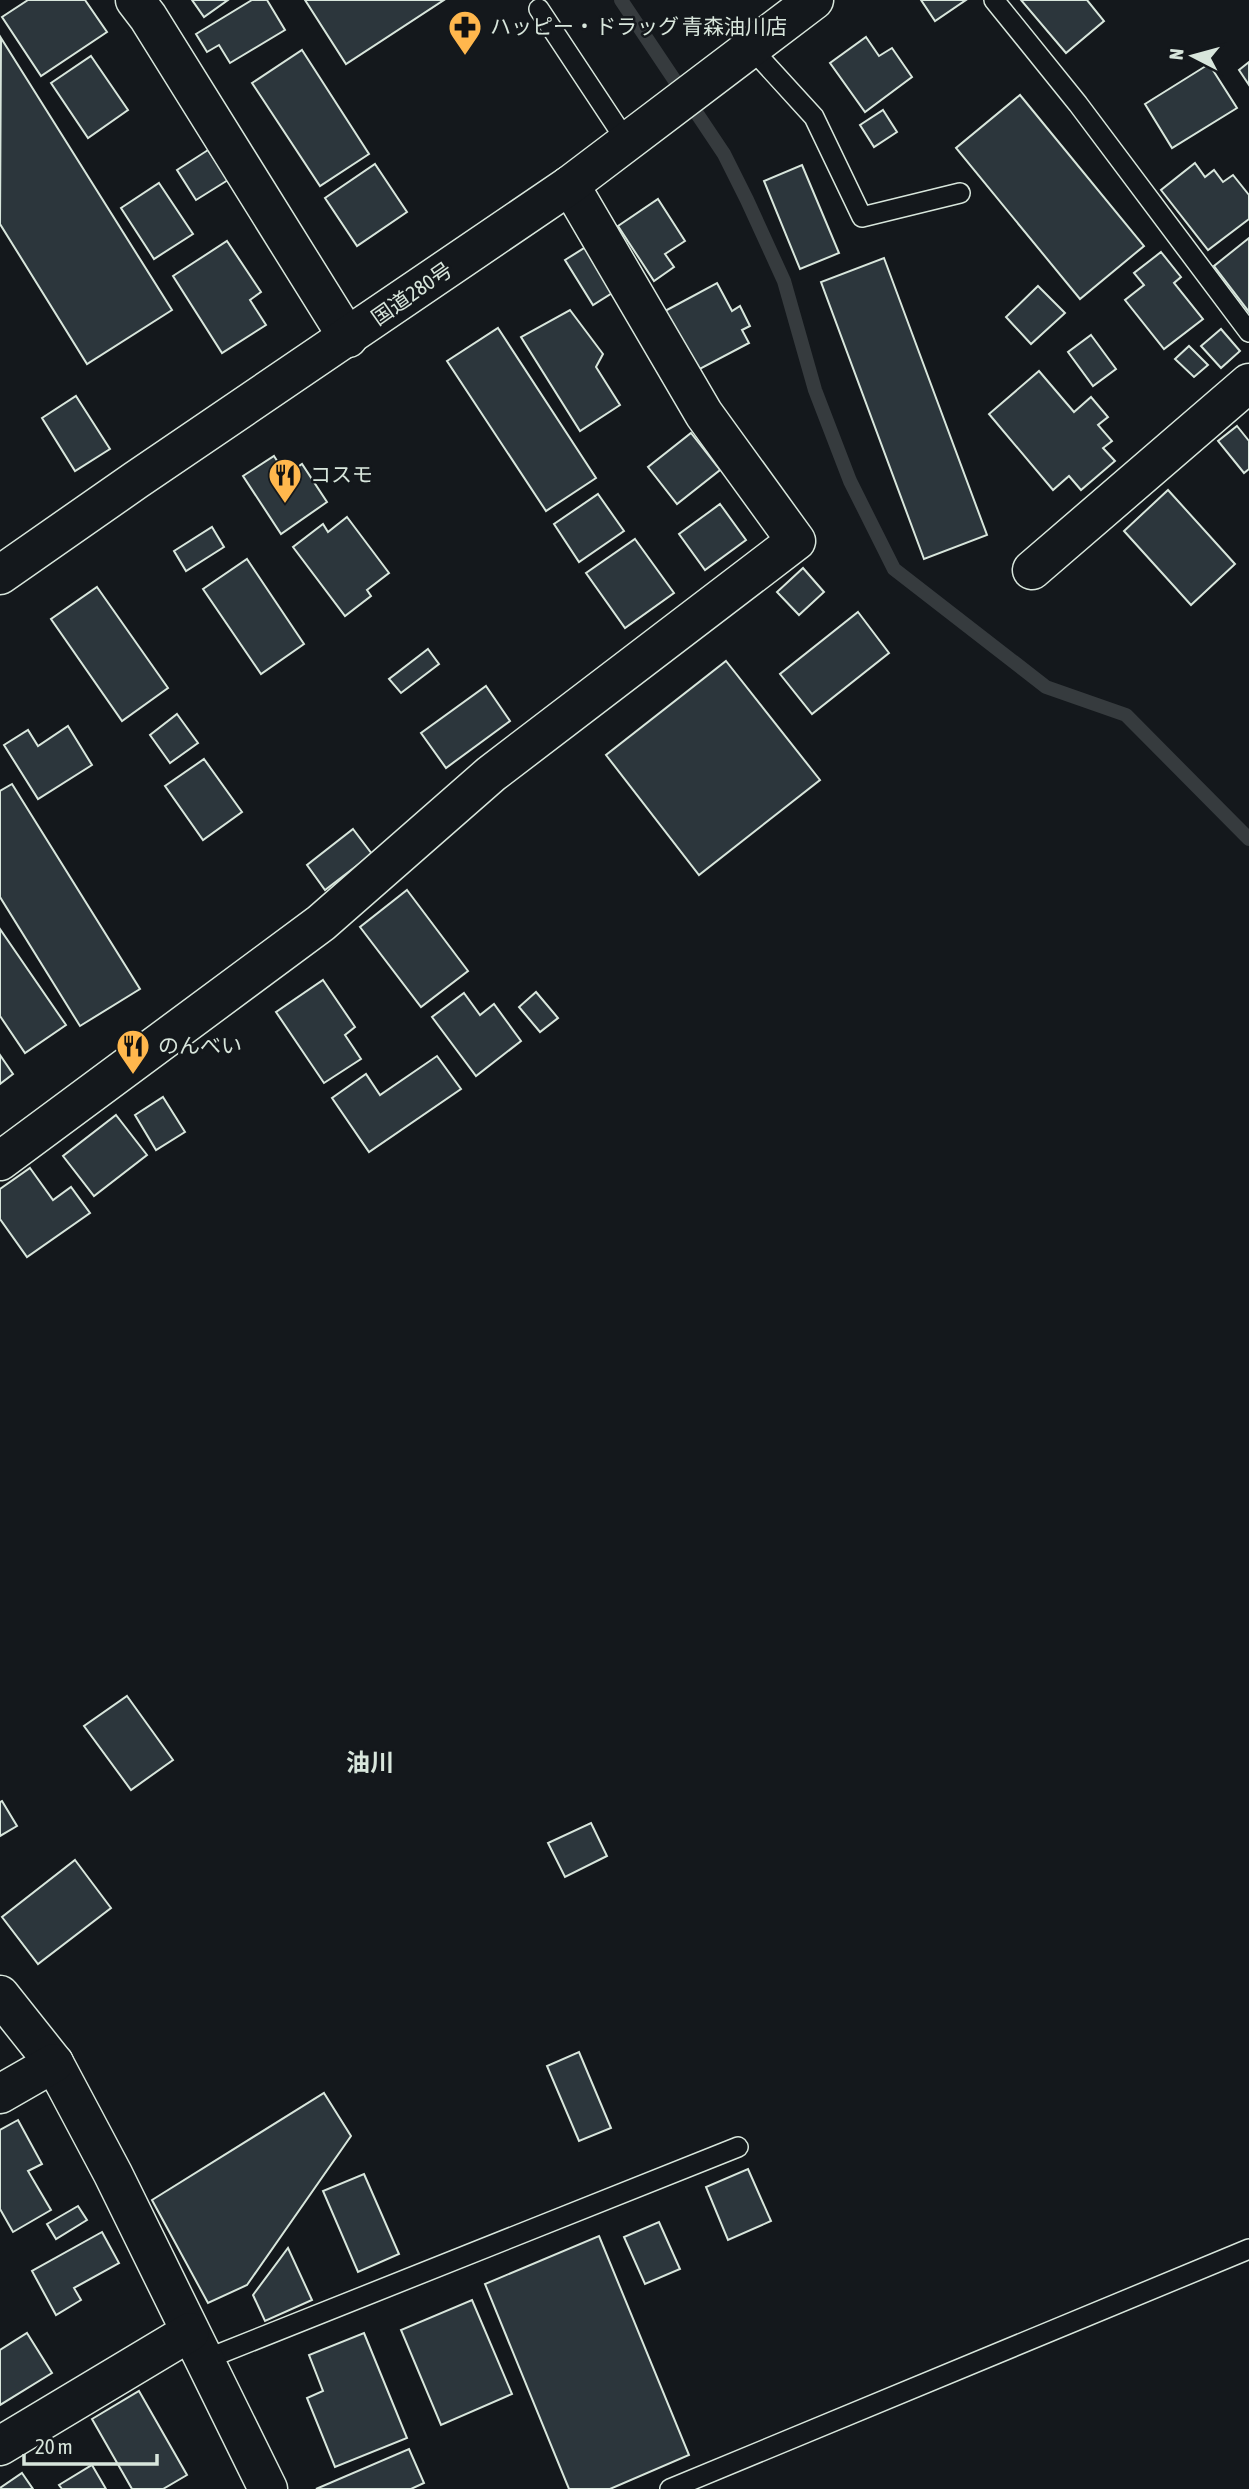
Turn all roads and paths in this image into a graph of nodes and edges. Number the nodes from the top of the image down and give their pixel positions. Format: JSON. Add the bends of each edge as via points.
{"nodes":[{"id":1,"x":135,"y":0,"type":"edge"},
{"id":2,"x":814,"y":0,"type":"edge"},
{"id":3,"x":994,"y":0,"type":"edge"},
{"id":4,"x":539,"y":9,"type":"dead end"},
{"id":5,"x":751,"y":48,"type":"junction"},
{"id":6,"x":635,"y":136,"type":"junction"},
{"id":7,"x":570,"y":185,"type":"junction"},
{"id":8,"x":960,"y":193,"type":"dead end"},
{"id":9,"x":1249,"y":332,"type":"edge"},
{"id":10,"x":348,"y":338,"type":"junction"},
{"id":11,"x":1249,"y":383,"type":"edge"},
{"id":12,"x":1032,"y":570,"type":"dead end"},
{"id":13,"x":0,"y":576,"type":"edge"},
{"id":14,"x":0,"y":1161,"type":"edge"},
{"id":15,"x":0,"y":1995,"type":"edge"},
{"id":16,"x":54,"y":2063,"type":"junction"},
{"id":17,"x":0,"y":2095,"type":"edge"},
{"id":18,"x":738,"y":2147,"type":"dead end"},
{"id":19,"x":1249,"y":2249,"type":"edge"},
{"id":20,"x":197,"y":2346,"type":"junction"},
{"id":21,"x":0,"y":2446,"type":"edge"},
{"id":22,"x":268,"y":2489,"type":"edge"},
{"id":23,"x":670,"y":2489,"type":"edge"}],
"edges":[{"from":1,"to":10,"type":"main road"},
{"from":2,"to":5,"type":"main road","name":"国道280号"},
{"from":3,"to":9,"type":"lane"},
{"from":4,"to":6,"type":"lane"},
{"from":5,"to":6,"type":"main road","name":"国道280号"},
{"from":5,"to":8,"type":"lane","via":[[814,117],[862,217]]},
{"from":6,"to":7,"type":"main road","name":"国道280号"},
{"from":7,"to":10,"type":"main road","name":"国道280号"},
{"from":7,"to":14,"type":"main road","via":[[704,414],[796,541],[491,774],[321,923]]},
{"from":10,"to":13,"type":"main road","name":"国道280号"},
{"from":11,"to":12,"type":"main road"},
{"from":15,"to":16,"type":"main road"},
{"from":16,"to":17,"type":"main road"},
{"from":16,"to":20,"type":"main road"},
{"from":18,"to":20,"type":"lane"},
{"from":19,"to":23,"type":"lane"},
{"from":20,"to":21,"type":"main road"},
{"from":20,"to":22,"type":"main road"}]}
